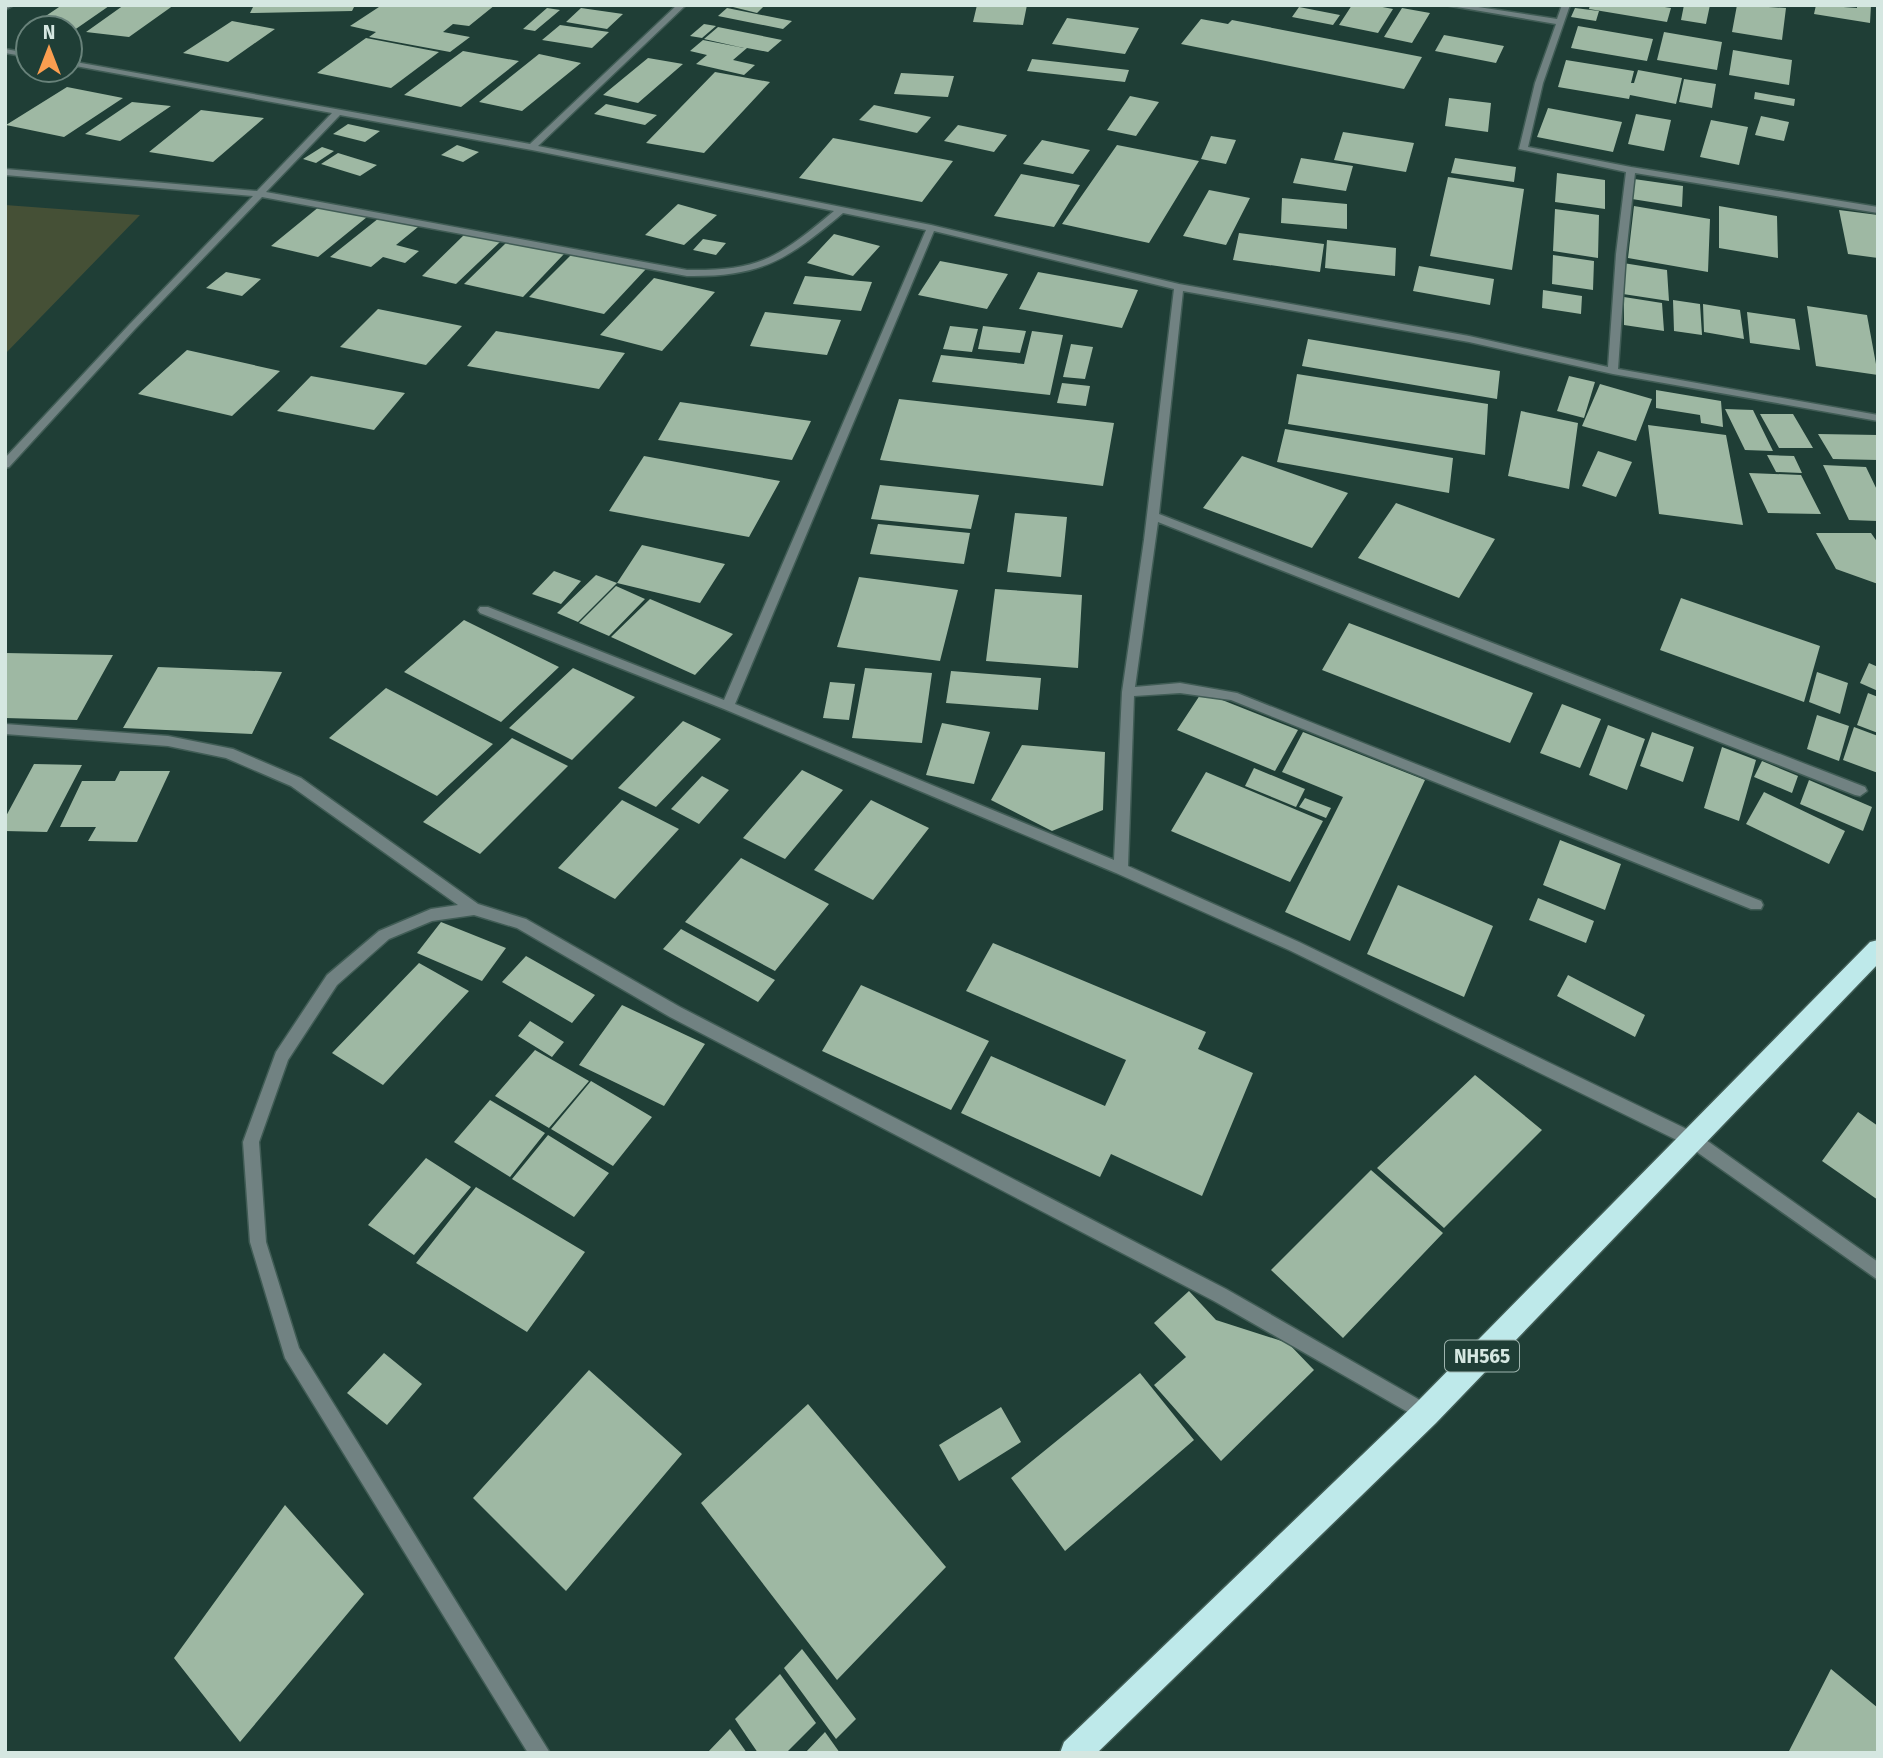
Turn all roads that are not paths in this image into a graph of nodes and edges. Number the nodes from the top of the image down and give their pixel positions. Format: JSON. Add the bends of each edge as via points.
{"nodes":[{"id":1,"x":10,"y":5,"type":"edge"},
{"id":2,"x":682,"y":5,"type":"edge"},
{"id":3,"x":1449,"y":5,"type":"edge"},
{"id":4,"x":1566,"y":5,"type":"edge"},
{"id":5,"x":5,"y":8,"type":"edge"},
{"id":6,"x":1560,"y":22,"type":"junction"},
{"id":7,"x":84,"y":65,"type":"edge"},
{"id":8,"x":339,"y":111,"type":"junction"},
{"id":9,"x":532,"y":147,"type":"junction"},
{"id":10,"x":1631,"y":170,"type":"junction"},
{"id":11,"x":5,"y":172,"type":"edge"},
{"id":12,"x":261,"y":194,"type":"junction"},
{"id":13,"x":841,"y":210,"type":"junction"},
{"id":14,"x":1878,"y":210,"type":"edge"},
{"id":15,"x":931,"y":228,"type":"junction"},
{"id":16,"x":1179,"y":287,"type":"junction"},
{"id":17,"x":1613,"y":371,"type":"junction"},
{"id":18,"x":1878,"y":418,"type":"edge"},
{"id":19,"x":5,"y":465,"type":"edge"},
{"id":20,"x":1153,"y":516,"type":"junction"},
{"id":21,"x":484,"y":610,"type":"dead end"},
{"id":22,"x":1128,"y":692,"type":"junction"},
{"id":23,"x":728,"y":706,"type":"junction"},
{"id":24,"x":5,"y":729,"type":"edge"},
{"id":25,"x":1860,"y":791,"type":"dead end"},
{"id":26,"x":1121,"y":869,"type":"junction"},
{"id":27,"x":1756,"y":905,"type":"dead end"},
{"id":28,"x":474,"y":909,"type":"junction"},
{"id":29,"x":1878,"y":948,"type":"edge"},
{"id":30,"x":1693,"y":1140,"type":"junction"},
{"id":31,"x":1878,"y":1272,"type":"edge"},
{"id":32,"x":1426,"y":1413,"type":"junction"},
{"id":33,"x":540,"y":1753,"type":"edge"},
{"id":34,"x":1075,"y":1753,"type":"edge"}],
"edges":[{"from":1,"to":5,"type":"street"},
{"from":2,"to":9,"type":"street"},
{"from":3,"to":6,"type":"street"},
{"from":4,"to":6,"type":"street"},
{"from":6,"to":10,"type":"street","via":[[1523,149]]},
{"from":7,"to":8,"type":"street"},
{"from":8,"to":9,"type":"street"},
{"from":8,"to":12,"type":"street"},
{"from":9,"to":13,"type":"street"},
{"from":10,"to":14,"type":"street"},
{"from":10,"to":17,"type":"street"},
{"from":11,"to":12,"type":"street"},
{"from":12,"to":13,"type":"street","via":[[717,275],[769,264],[789,254]]},
{"from":12,"to":19,"type":"street"},
{"from":13,"to":15,"type":"street"},
{"from":15,"to":16,"type":"street"},
{"from":15,"to":23,"type":"street"},
{"from":16,"to":17,"type":"street","via":[[1469,338]]},
{"from":16,"to":20,"type":"street"},
{"from":17,"to":18,"type":"street"},
{"from":20,"to":22,"type":"street"},
{"from":20,"to":25,"type":"street"},
{"from":21,"to":23,"type":"street"},
{"from":22,"to":26,"type":"street"},
{"from":22,"to":27,"type":"street","via":[[1180,688],[1233,696]]},
{"from":23,"to":26,"type":"street"},
{"from":24,"to":28,"type":"street","via":[[168,741],[228,753],[296,782]]},
{"from":26,"to":30,"type":"street","via":[[1294,946]]},
{"from":28,"to":32,"type":"street","via":[[521,923],[675,1013],[1220,1295]]},
{"from":28,"to":33,"type":"street","via":[[431,915],[384,935],[332,980],[281,1056],[251,1142],[258,1242],[290,1352]]},
{"from":29,"to":30,"type":"highway","number":"NH565"},
{"from":30,"to":31,"type":"street"},
{"from":30,"to":32,"type":"highway","number":"NH565"},
{"from":32,"to":34,"type":"highway","number":"NH565"}]}
